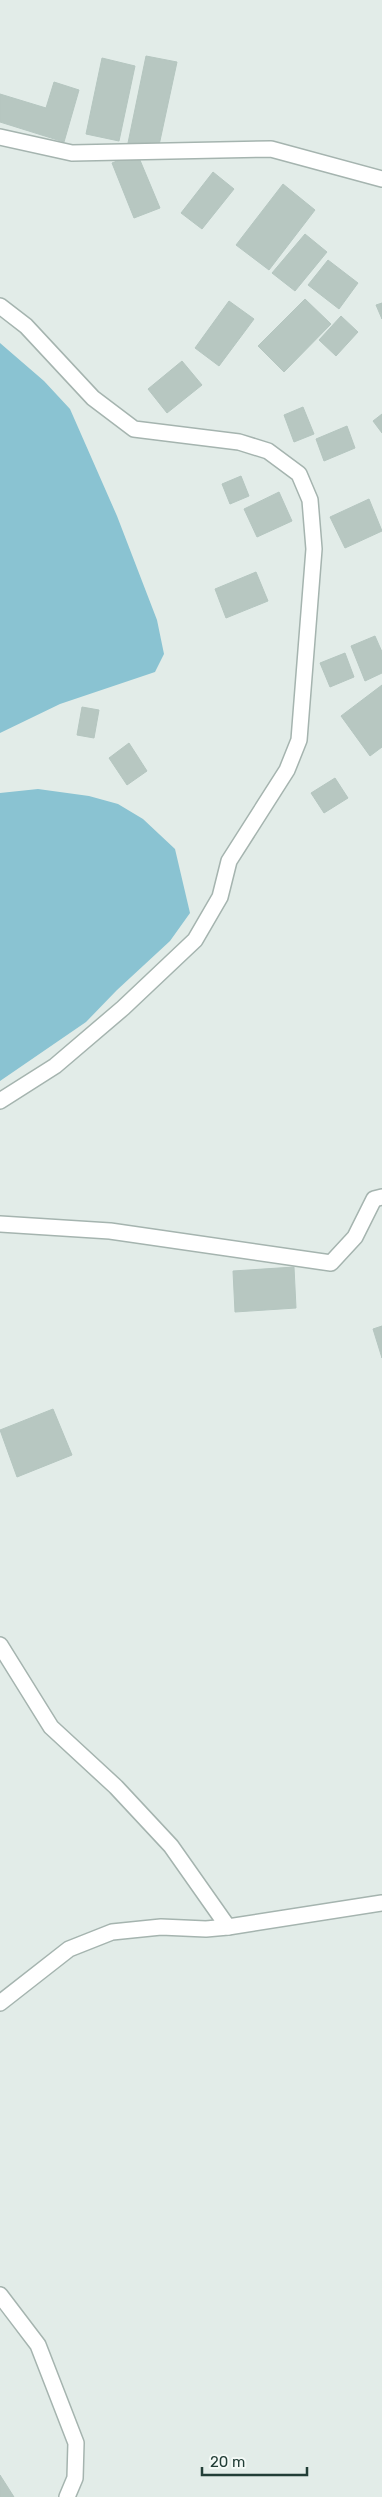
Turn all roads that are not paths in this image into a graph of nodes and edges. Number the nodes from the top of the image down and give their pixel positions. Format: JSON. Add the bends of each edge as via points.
{"nodes":[{"id":1,"x":0,"y":137,"type":"edge"},
{"id":2,"x":382,"y":179,"type":"edge"},
{"id":3,"x":0,"y":306,"type":"edge"},
{"id":4,"x":0,"y":1101,"type":"edge"},
{"id":5,"x":382,"y":1197,"type":"edge"},
{"id":6,"x":0,"y":1224,"type":"edge"},
{"id":7,"x":0,"y":1645,"type":"edge"},
{"id":8,"x":382,"y":1903,"type":"edge"},
{"id":9,"x":228,"y":1927,"type":"junction"},
{"id":10,"x":0,"y":2003,"type":"edge"},
{"id":11,"x":0,"y":2295,"type":"edge"},
{"id":12,"x":67,"y":2497,"type":"edge"}],
"edges":[{"from":1,"to":2,"type":"street","via":[[72,153],[271,149]]},
{"from":3,"to":4,"type":"street","via":[[26,326],[93,398],[134,429],[239,442],[268,451],[299,474],[310,500],[314,549],[299,740],[287,770],[229,861],[220,897],[196,940],[55,1066]]},
{"from":5,"to":6,"type":"street","via":[[374,1199],[355,1237],[331,1263],[110,1231]]},
{"from":7,"to":9,"type":"street","via":[[51,1727],[116,1787],[171,1846]]},
{"from":8,"to":9,"type":"street"},
{"from":9,"to":10,"type":"street","via":[[161,1927],[112,1932],[69,1949]]},
{"from":11,"to":12,"type":"street","via":[[38,2345],[76,2443],[75,2478]]}]}
